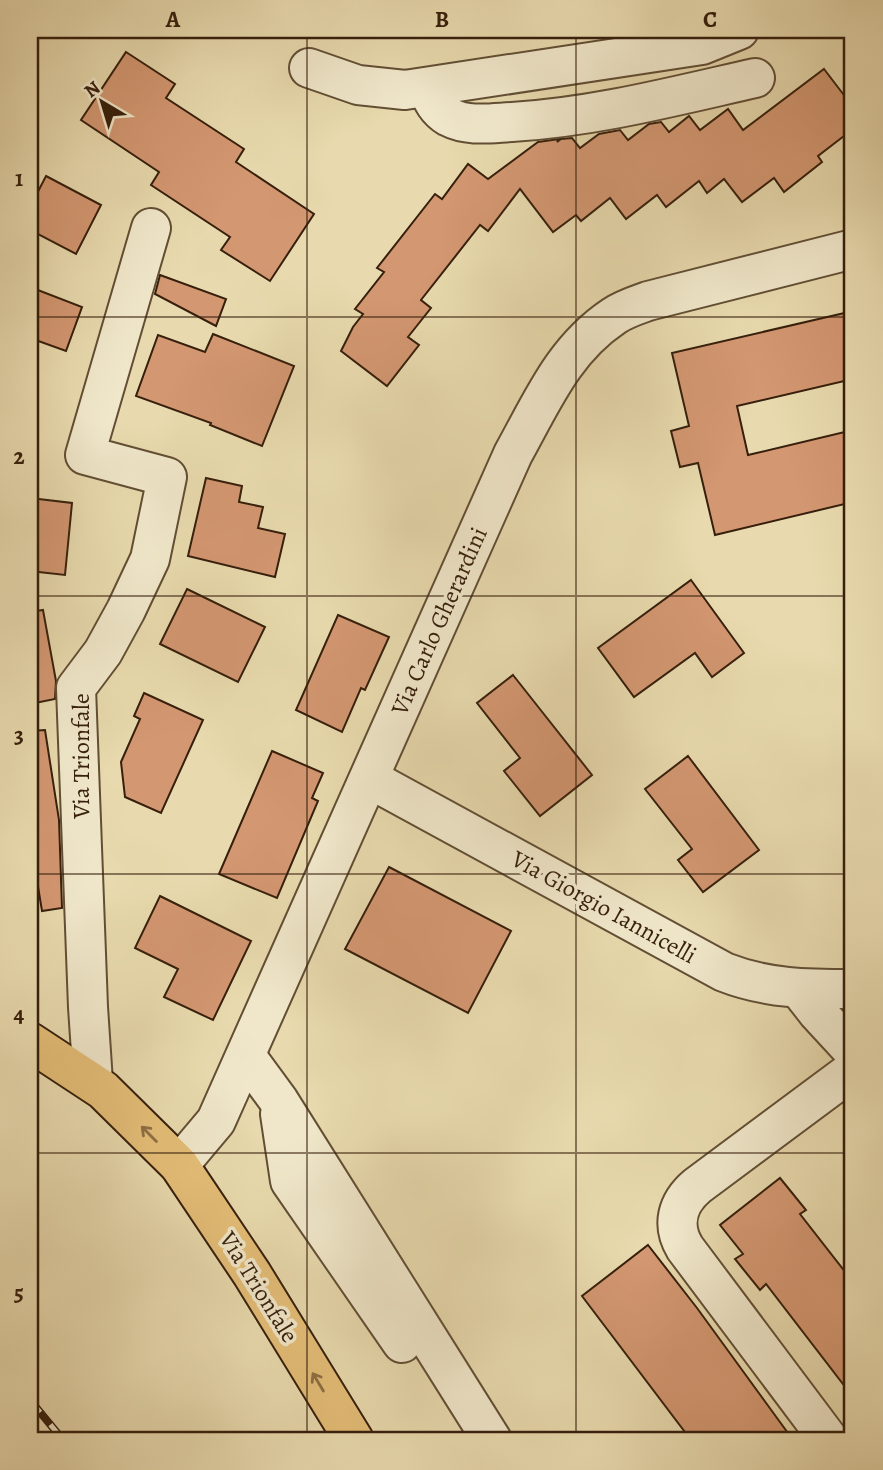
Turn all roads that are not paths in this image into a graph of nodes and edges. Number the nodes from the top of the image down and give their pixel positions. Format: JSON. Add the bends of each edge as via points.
{"nodes":[{"id":1,"x":739,"y":30,"type":"edge"},
{"id":2,"x":309,"y":68,"type":"dead end"},
{"id":3,"x":755,"y":78,"type":"dead end"},
{"id":4,"x":427,"y":88,"type":"junction"},
{"id":5,"x":151,"y":228,"type":"dead end"},
{"id":6,"x":853,"y":249,"type":"edge"},
{"id":7,"x":370,"y":779,"type":"junction"},
{"id":8,"x":853,"y":989,"type":"edge"},
{"id":9,"x":800,"y":990,"type":"junction"},
{"id":10,"x":30,"y":1042,"type":"edge"},
{"id":11,"x":853,"y":1051,"type":"edge"},
{"id":12,"x":246,"y":1056,"type":"junction"},
{"id":13,"x":853,"y":1070,"type":"edge"},
{"id":14,"x":93,"y":1082,"type":"junction"},
{"id":15,"x":279,"y":1101,"type":"junction"},
{"id":16,"x":179,"y":1165,"type":"junction"},
{"id":17,"x":354,"y":1440,"type":"edge"},
{"id":18,"x":469,"y":1440,"type":"edge"},
{"id":19,"x":492,"y":1440,"type":"edge"},
{"id":20,"x":829,"y":1440,"type":"edge"}],
"edges":[{"from":1,"to":4,"type":"street","via":[[702,45]]},
{"from":2,"to":4,"type":"street","via":[[371,87]]},
{"from":3,"to":4,"type":"street","via":[[598,112],[479,124],[442,113]]},
{"from":5,"to":14,"type":"street","name":"Via Trionfale","via":[[85,455],[167,477],[150,559],[103,652],[76,688]]},
{"from":6,"to":7,"type":"street","name":"Via Carlo Gherardini","via":[[648,301],[616,314],[585,338],[562,364],[513,454]]},
{"from":7,"to":9,"type":"street","name":"Via Giorgio Iannicelli","via":[[724,972]]},
{"from":7,"to":12,"type":"street","name":"Via Carlo Gherardini"},
{"from":8,"to":9,"type":"street","name":"Via Giorgio Iannicelli"},
{"from":9,"to":11,"type":"street"},
{"from":10,"to":14,"type":"main road","name":"Via Trionfale"},
{"from":12,"to":15,"type":"street"},
{"from":12,"to":16,"type":"street","name":"Via Carlo Gherardini","via":[[216,1121]]},
{"from":13,"to":20,"type":"street","via":[[698,1186],[684,1200],[677,1217],[685,1248]]},
{"from":16,"to":14,"type":"main road","name":"Via Trionfale","one_way":true},
{"from":15,"to":18,"type":"street","via":[[290,1181]]},
{"from":15,"to":19,"type":"street"},
{"from":17,"to":16,"type":"main road","name":"Via Trionfale","one_way":true}]}
